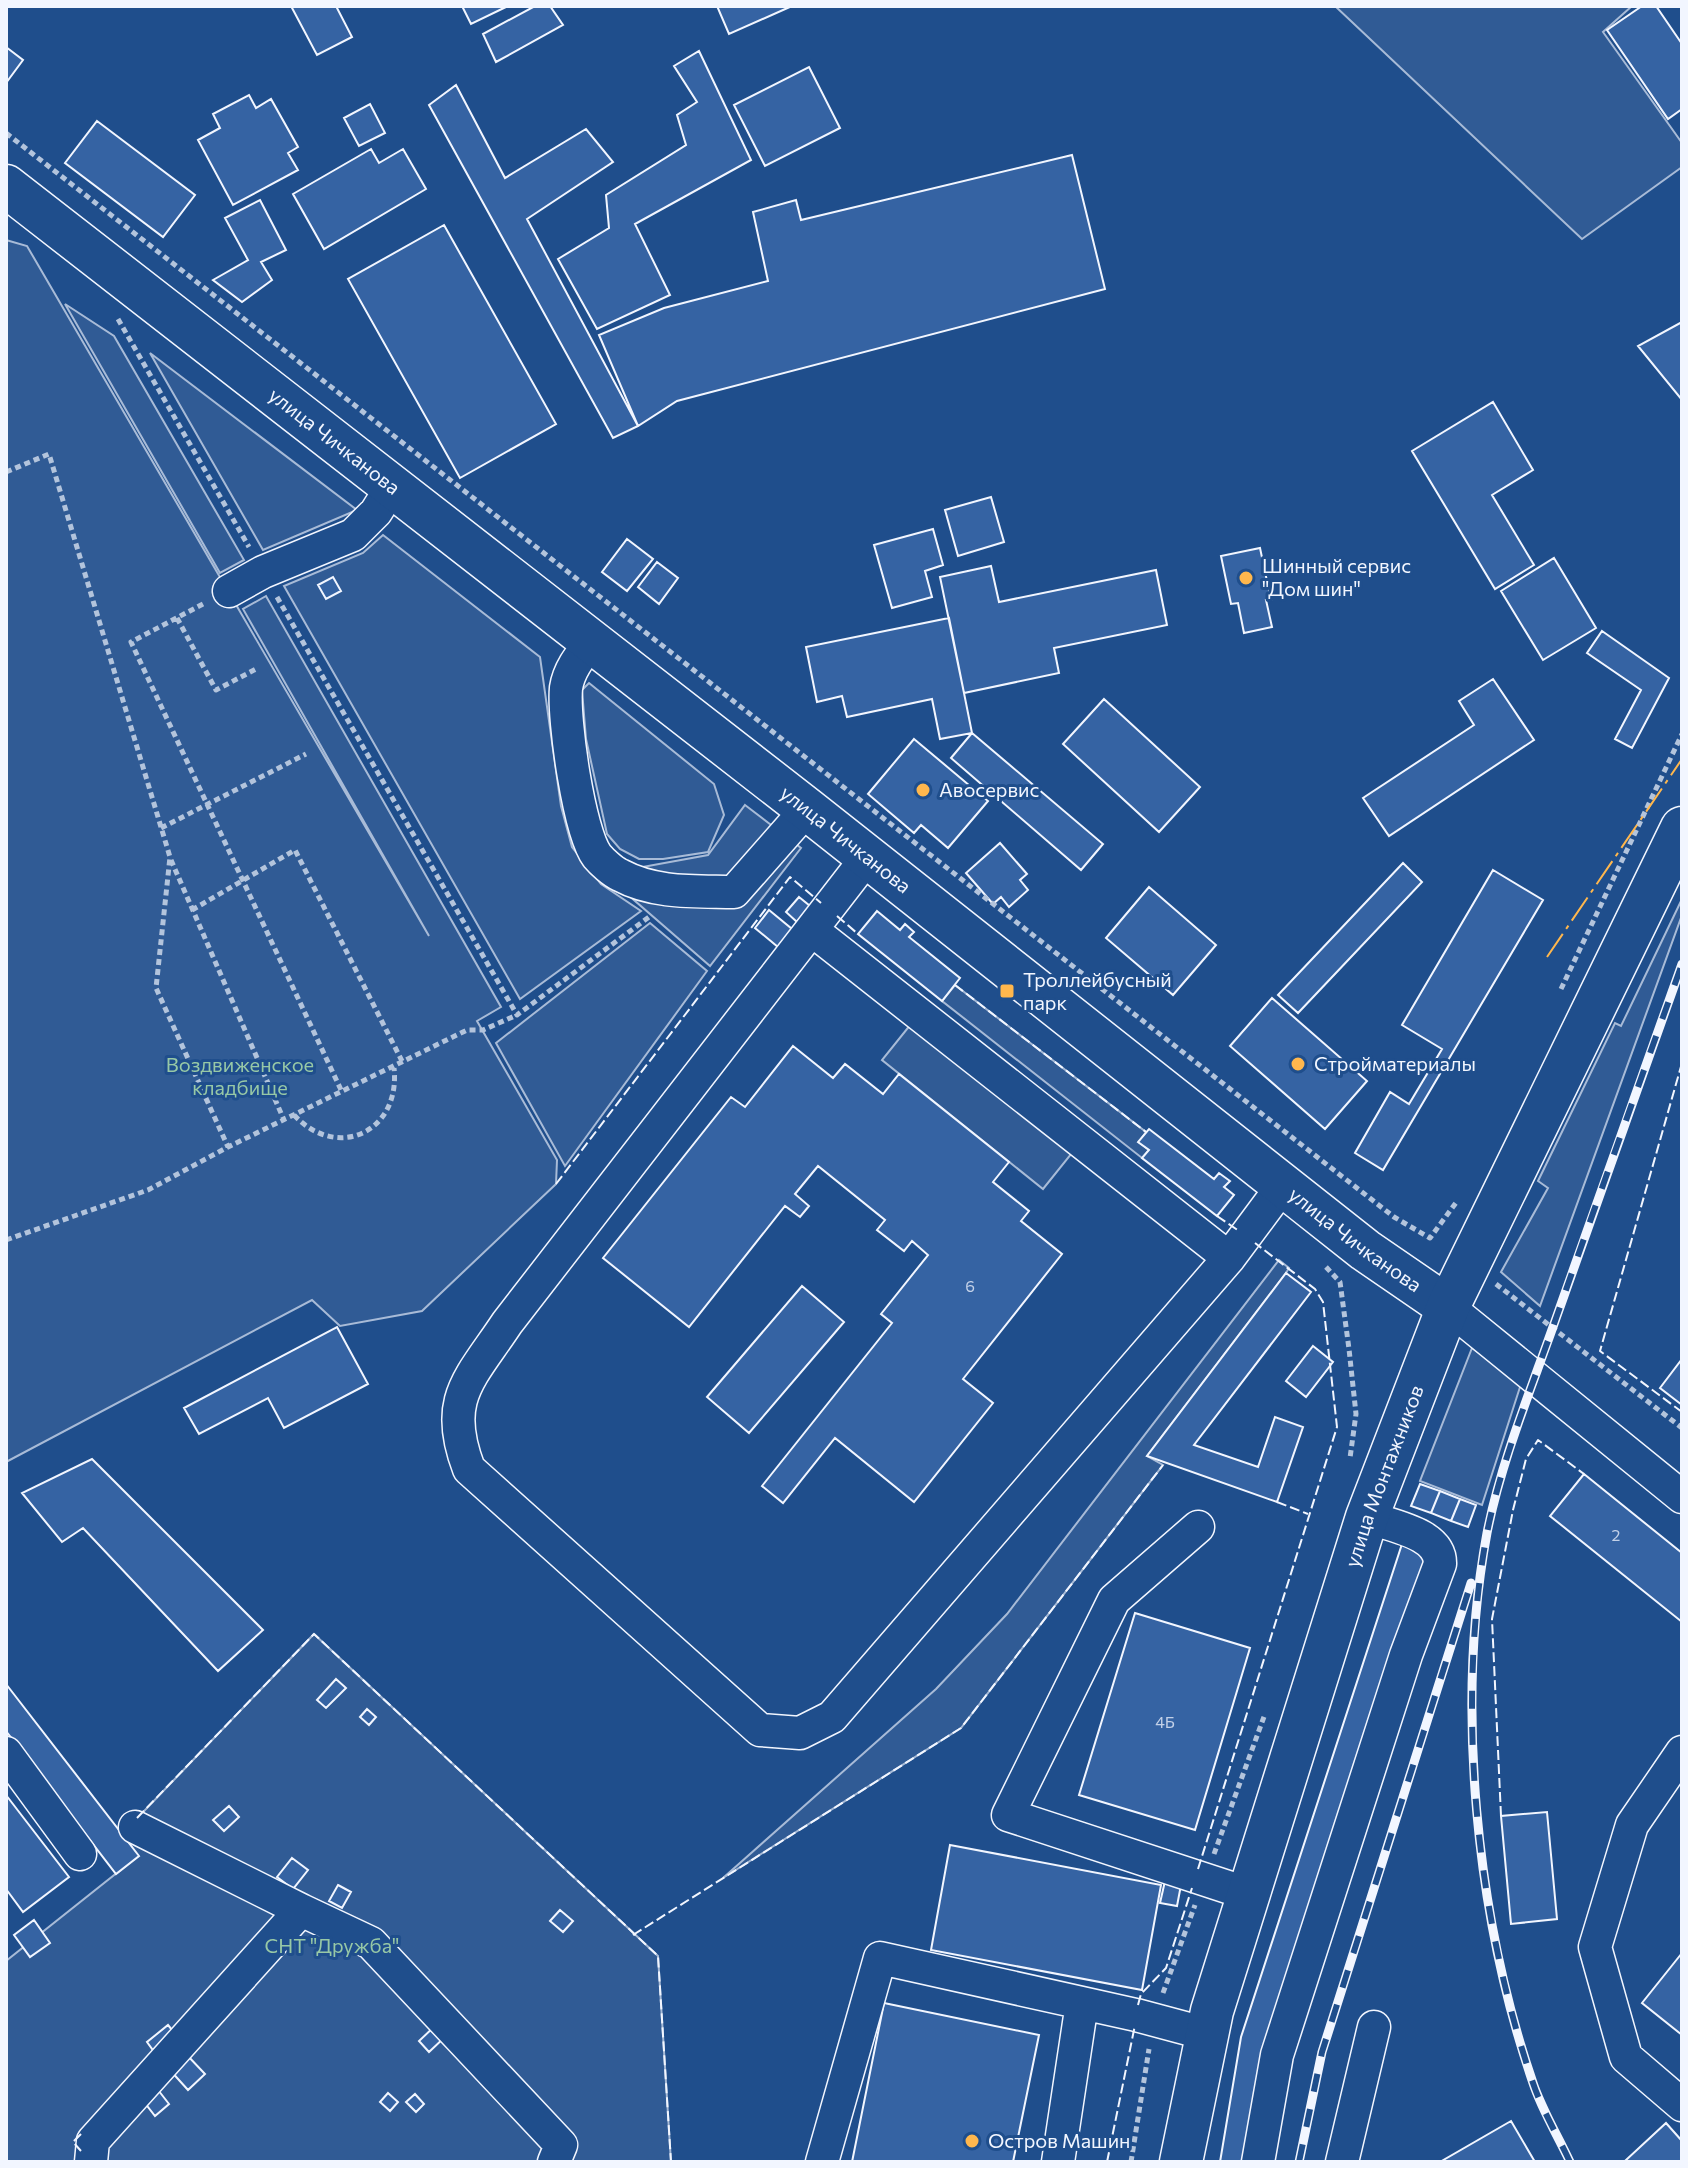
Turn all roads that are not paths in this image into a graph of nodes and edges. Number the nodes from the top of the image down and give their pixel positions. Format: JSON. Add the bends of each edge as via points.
{"nodes":[{"id":1,"x":6,"y":186,"type":"edge"},
{"id":2,"x":393,"y":485,"type":"junction"},
{"id":3,"x":229,"y":591,"type":"road end"},
{"id":4,"x":592,"y":641,"type":"junction"},
{"id":5,"x":807,"y":809,"type":"junction"},
{"id":6,"x":1682,"y":828,"type":"edge"},
{"id":7,"x":866,"y":859,"type":"junction"},
{"id":8,"x":812,"y":930,"type":"junction"},
{"id":9,"x":1284,"y":1184,"type":"junction"},
{"id":10,"x":1229,"y":1258,"type":"junction"},
{"id":11,"x":1448,"y":1307,"type":"junction"},
{"id":12,"x":1682,"y":1497,"type":"edge"},
{"id":13,"x":1367,"y":1517,"type":"junction"},
{"id":14,"x":1198,"y":1527,"type":"dead end"},
{"id":15,"x":1682,"y":1752,"type":"edge"},
{"id":16,"x":6,"y":1753,"type":"edge"},
{"id":17,"x":135,"y":1827,"type":"dead end"},
{"id":18,"x":80,"y":1854,"type":"dead end"},
{"id":19,"x":1249,"y":1894,"type":"junction"},
{"id":20,"x":301,"y":1910,"type":"junction"},
{"id":21,"x":1082,"y":2003,"type":"junction"},
{"id":22,"x":1374,"y":2027,"type":"dead end"},
{"id":23,"x":1207,"y":2034,"type":"junction"},
{"id":24,"x":1682,"y":2105,"type":"edge"},
{"id":25,"x":91,"y":2162,"type":"edge"},
{"id":26,"x":554,"y":2162,"type":"edge"},
{"id":27,"x":822,"y":2162,"type":"edge"},
{"id":28,"x":1058,"y":2162,"type":"edge"},
{"id":29,"x":1181,"y":2162,"type":"edge"},
{"id":30,"x":1258,"y":2162,"type":"edge"},
{"id":31,"x":1342,"y":2162,"type":"edge"}],
"edges":[{"from":1,"to":2,"type":"main road","name":"улица Чичканова"},
{"from":2,"to":3,"type":"lane","via":[[353,535]]},
{"from":2,"to":4,"type":"main road","name":"улица Чичканова"},
{"from":4,"to":5,"type":"main road","name":"улица Чичканова"},
{"from":4,"to":5,"type":"lane","via":[[574,664],[566,688],[568,739],[596,855],[619,875],[661,889],[734,892]]},
{"from":5,"to":7,"type":"main road","name":"улица Чичканова"},
{"from":6,"to":11,"type":"main road","name":"улица Монтажников"},
{"from":7,"to":8,"type":"lane"},
{"from":7,"to":9,"type":"main road","name":"улица Чичканова"},
{"from":8,"to":10,"type":"lane"},
{"from":8,"to":10,"type":"lane","via":[[507,1323],[459,1394],[460,1447],[469,1469],[760,1730],[800,1733],[832,1717]]},
{"from":9,"to":10,"type":"lane"},
{"from":9,"to":11,"type":"main road","name":"улица Чичканова","via":[[1365,1250]]},
{"from":11,"to":12,"type":"lane","name":"улица Чичканова"},
{"from":11,"to":13,"type":"main road","name":"улица Монтажников"},
{"from":13,"to":19,"type":"main road","name":"улица Монтажников"},
{"from":13,"to":30,"type":"lane","via":[[1427,1539],[1439,1552],[1440,1564],[1277,2055]]},
{"from":14,"to":19,"type":"lane","via":[[1114,1600],[1008,1815]]},
{"from":15,"to":24,"type":"lane","via":[[1632,1825],[1595,1947],[1626,2057]]},
{"from":16,"to":18,"type":"lane"},
{"from":17,"to":20,"type":"lane"},
{"from":19,"to":23,"type":"main road","name":"улица Монтажников"},
{"from":20,"to":25,"type":"lane","via":[[93,2141]]},
{"from":20,"to":26,"type":"lane","via":[[371,1943],[561,2145]]},
{"from":21,"to":23,"type":"lane"},
{"from":21,"to":27,"type":"lane","via":[[880,1958]]},
{"from":21,"to":28,"type":"lane"},
{"from":22,"to":31,"type":"lane"},
{"from":23,"to":29,"type":"main road","name":"улица Монтажников"}]}
